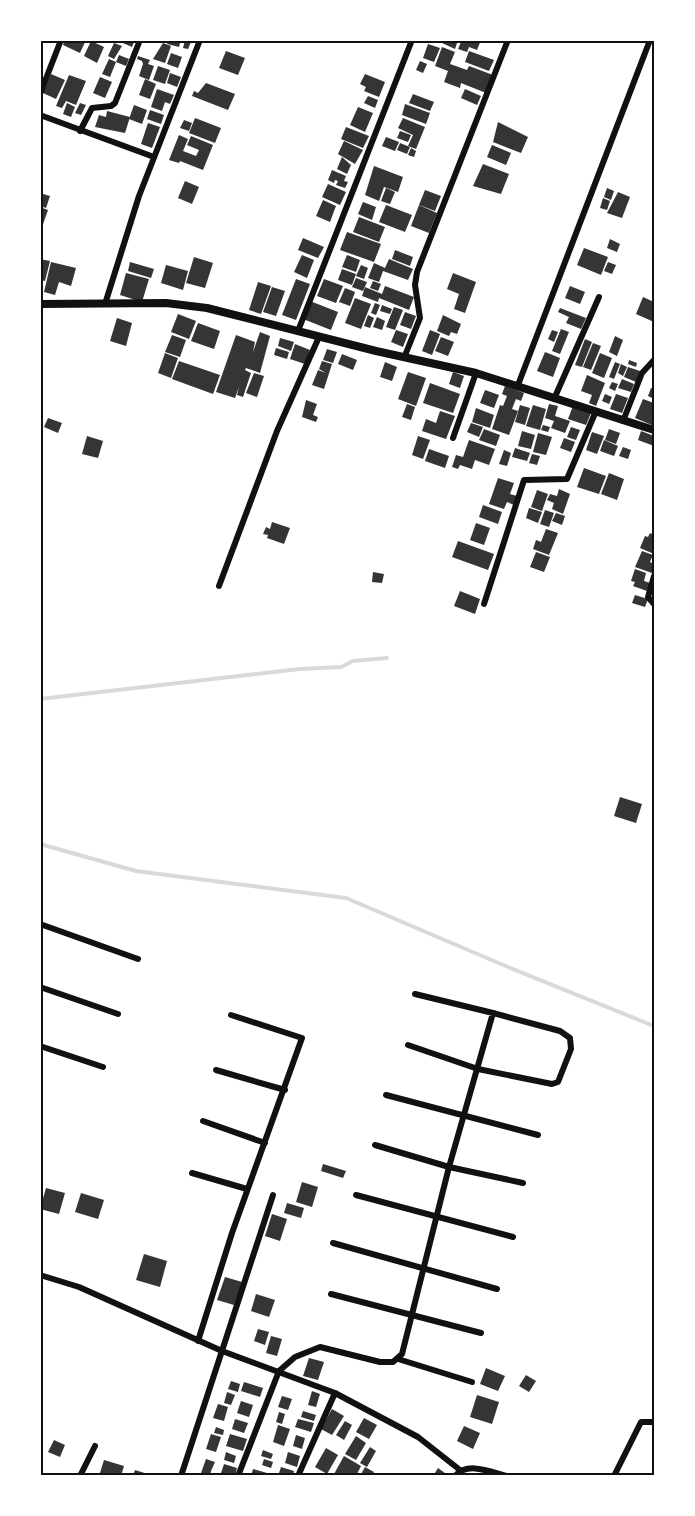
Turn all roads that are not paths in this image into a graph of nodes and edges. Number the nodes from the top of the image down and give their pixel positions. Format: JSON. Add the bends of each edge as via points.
{"nodes":[{"id":1,"x":61,"y":40,"type":"edge"},
{"id":2,"x":140,"y":40,"type":"edge"},
{"id":3,"x":200,"y":40,"type":"edge"},
{"id":4,"x":412,"y":40,"type":"edge"},
{"id":5,"x":508,"y":40,"type":"edge"},
{"id":6,"x":650,"y":40,"type":"edge"},
{"id":7,"x":40,"y":94,"type":"edge"},
{"id":8,"x":42,"y":116,"type":"edge"},
{"id":9,"x":40,"y":125,"type":"edge"},
{"id":10,"x":80,"y":131,"type":"junction"},
{"id":11,"x":154,"y":157,"type":"junction"},
{"id":12,"x":599,"y":297,"type":"dead end"},
{"id":13,"x":40,"y":304,"type":"edge"},
{"id":14,"x":105,"y":304,"type":"junction"},
{"id":15,"x":297,"y":331,"type":"junction"},
{"id":16,"x":319,"y":337,"type":"junction"},
{"id":17,"x":404,"y":358,"type":"junction"},
{"id":18,"x":654,"y":360,"type":"edge"},
{"id":19,"x":476,"y":373,"type":"junction"},
{"id":20,"x":518,"y":385,"type":"junction"},
{"id":21,"x":554,"y":399,"type":"junction"},
{"id":22,"x":596,"y":411,"type":"junction"},
{"id":23,"x":623,"y":421,"type":"junction"},
{"id":24,"x":654,"y":430,"type":"edge"},
{"id":25,"x":453,"y":438,"type":"dead end"},
{"id":26,"x":654,"y":576,"type":"edge"},
{"id":27,"x":219,"y":586,"type":"dead end"},
{"id":28,"x":484,"y":604,"type":"dead end"},
{"id":29,"x":654,"y":604,"type":"edge"},
{"id":30,"x":40,"y":924,"type":"edge"},
{"id":31,"x":138,"y":959,"type":"dead end"},
{"id":32,"x":40,"y":987,"type":"edge"},
{"id":33,"x":416,"y":994,"type":"dead end"},
{"id":34,"x":493,"y":1013,"type":"junction"},
{"id":35,"x":118,"y":1014,"type":"dead end"},
{"id":36,"x":231,"y":1015,"type":"dead end"},
{"id":37,"x":408,"y":1045,"type":"dead end"},
{"id":38,"x":40,"y":1046,"type":"edge"},
{"id":39,"x":104,"y":1067,"type":"dead end"},
{"id":40,"x":478,"y":1069,"type":"junction"},
{"id":41,"x":216,"y":1070,"type":"dead end"},
{"id":42,"x":285,"y":1090,"type":"junction"},
{"id":43,"x":386,"y":1095,"type":"dead end"},
{"id":44,"x":464,"y":1115,"type":"junction"},
{"id":45,"x":203,"y":1120,"type":"dead end"},
{"id":46,"x":538,"y":1135,"type":"dead end"},
{"id":47,"x":265,"y":1143,"type":"junction"},
{"id":48,"x":375,"y":1145,"type":"dead end"},
{"id":49,"x":449,"y":1167,"type":"junction"},
{"id":50,"x":192,"y":1173,"type":"dead end"},
{"id":51,"x":523,"y":1183,"type":"dead end"},
{"id":52,"x":247,"y":1190,"type":"junction"},
{"id":53,"x":273,"y":1195,"type":"dead end"},
{"id":54,"x":356,"y":1195,"type":"dead end"},
{"id":55,"x":437,"y":1216,"type":"junction"},
{"id":56,"x":513,"y":1237,"type":"dead end"},
{"id":57,"x":333,"y":1243,"type":"dead end"},
{"id":58,"x":424,"y":1267,"type":"junction"},
{"id":59,"x":40,"y":1275,"type":"edge"},
{"id":60,"x":497,"y":1289,"type":"dead end"},
{"id":61,"x":331,"y":1294,"type":"dead end"},
{"id":62,"x":411,"y":1316,"type":"junction"},
{"id":63,"x":481,"y":1333,"type":"dead end"},
{"id":64,"x":198,"y":1341,"type":"junction"},
{"id":65,"x":222,"y":1351,"type":"junction"},
{"id":66,"x":398,"y":1359,"type":"junction"},
{"id":67,"x":279,"y":1371,"type":"junction"},
{"id":68,"x":472,"y":1382,"type":"dead end"},
{"id":69,"x":335,"y":1393,"type":"junction"},
{"id":70,"x":654,"y":1422,"type":"edge"},
{"id":71,"x":95,"y":1446,"type":"dead end"},
{"id":72,"x":460,"y":1470,"type":"junction"},
{"id":73,"x":301,"y":1475,"type":"edge"},
{"id":74,"x":80,"y":1476,"type":"edge"},
{"id":75,"x":181,"y":1476,"type":"edge"},
{"id":76,"x":238,"y":1476,"type":"edge"},
{"id":77,"x":455,"y":1476,"type":"edge"},
{"id":78,"x":507,"y":1476,"type":"edge"},
{"id":79,"x":614,"y":1476,"type":"edge"}],
"edges":[{"from":1,"to":7,"type":"street"},
{"from":2,"to":10,"type":"street","via":[[115,103],[92,108]]},
{"from":3,"to":11,"type":"street"},
{"from":4,"to":15,"type":"street"},
{"from":5,"to":17,"type":"street","via":[[417,272],[420,318]]},
{"from":6,"to":20,"type":"street"},
{"from":8,"to":9,"type":"street"},
{"from":8,"to":10,"type":"street"},
{"from":10,"to":11,"type":"street"},
{"from":11,"to":14,"type":"street"},
{"from":12,"to":21,"type":"street"},
{"from":13,"to":14,"type":"street"},
{"from":14,"to":15,"type":"street","via":[[166,303],[207,308]]},
{"from":15,"to":16,"type":"street"},
{"from":16,"to":17,"type":"street"},
{"from":16,"to":27,"type":"street","via":[[276,431]]},
{"from":17,"to":19,"type":"street"},
{"from":18,"to":23,"type":"street","via":[[642,373]]},
{"from":19,"to":20,"type":"street"},
{"from":19,"to":25,"type":"street"},
{"from":20,"to":21,"type":"street"},
{"from":21,"to":22,"type":"street"},
{"from":22,"to":23,"type":"street"},
{"from":22,"to":28,"type":"street","via":[[567,480],[524,480]]},
{"from":23,"to":24,"type":"street"},
{"from":26,"to":29,"type":"street","via":[[648,597]]},
{"from":30,"to":31,"type":"street"},
{"from":32,"to":35,"type":"street"},
{"from":33,"to":34,"type":"street"},
{"from":34,"to":40,"type":"street"},
{"from":34,"to":40,"type":"street","via":[[564,1033],[572,1041],[571,1049],[556,1084]]},
{"from":36,"to":42,"type":"street","via":[[303,1038]]},
{"from":37,"to":40,"type":"street"},
{"from":38,"to":39,"type":"street"},
{"from":40,"to":44,"type":"street"},
{"from":41,"to":42,"type":"street"},
{"from":42,"to":47,"type":"street"},
{"from":43,"to":44,"type":"street"},
{"from":44,"to":46,"type":"street"},
{"from":44,"to":49,"type":"street"},
{"from":45,"to":47,"type":"street"},
{"from":47,"to":52,"type":"street"},
{"from":48,"to":49,"type":"street"},
{"from":49,"to":51,"type":"street"},
{"from":49,"to":55,"type":"street"},
{"from":50,"to":52,"type":"street"},
{"from":52,"to":64,"type":"street"},
{"from":53,"to":65,"type":"street"},
{"from":54,"to":55,"type":"street"},
{"from":55,"to":56,"type":"street"},
{"from":55,"to":58,"type":"street"},
{"from":57,"to":58,"type":"street"},
{"from":58,"to":60,"type":"street"},
{"from":58,"to":62,"type":"street"},
{"from":59,"to":64,"type":"street","via":[[79,1287]]},
{"from":61,"to":62,"type":"street"},
{"from":62,"to":63,"type":"street"},
{"from":62,"to":66,"type":"street"},
{"from":64,"to":65,"type":"street"},
{"from":65,"to":67,"type":"street"},
{"from":65,"to":75,"type":"street"},
{"from":66,"to":67,"type":"street","via":[[380,1362],[320,1347],[295,1357]]},
{"from":66,"to":68,"type":"street"},
{"from":67,"to":69,"type":"street"},
{"from":67,"to":76,"type":"street"},
{"from":69,"to":72,"type":"street","via":[[418,1437]]},
{"from":69,"to":73,"type":"street"},
{"from":70,"to":79,"type":"street","via":[[641,1422]]},
{"from":71,"to":74,"type":"street"},
{"from":72,"to":77,"type":"street"},
{"from":72,"to":78,"type":"street","via":[[471,1467]]}]}
